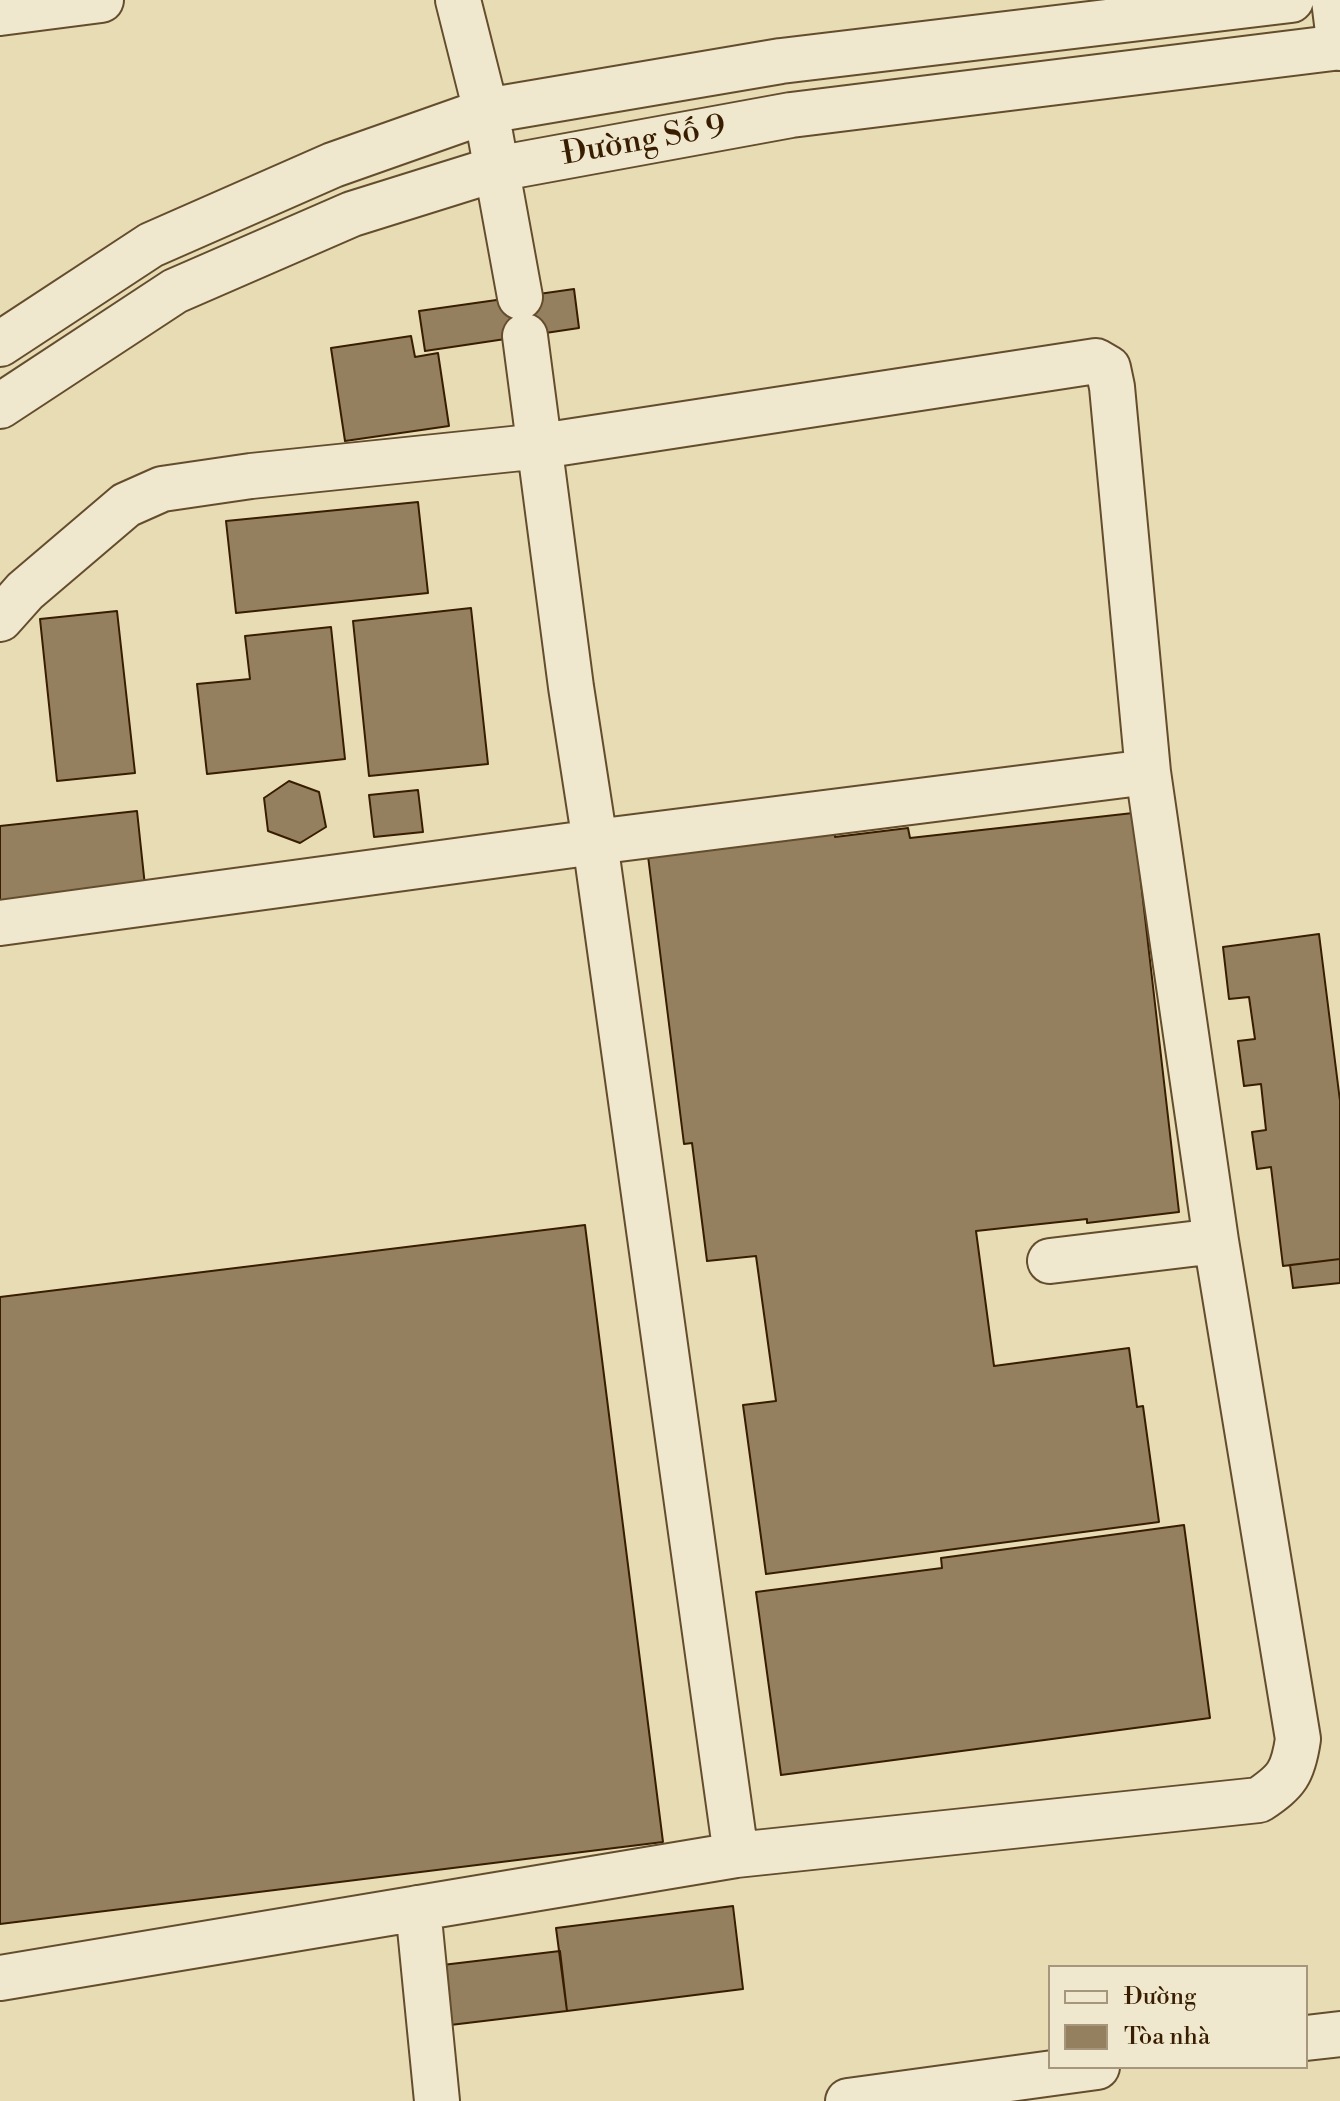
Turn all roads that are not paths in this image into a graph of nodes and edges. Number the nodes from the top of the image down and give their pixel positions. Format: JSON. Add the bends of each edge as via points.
{"nodes":[{"id":1,"x":101,"y":0,"type":"edge"},
{"id":2,"x":458,"y":0,"type":"edge"},
{"id":3,"x":1291,"y":0,"type":"edge"},
{"id":4,"x":1334,"y":0,"type":"edge"},
{"id":5,"x":0,"y":13,"type":"edge"},
{"id":6,"x":1340,"y":47,"type":"edge"},
{"id":7,"x":486,"y":111,"type":"junction"},
{"id":8,"x":496,"y":169,"type":"junction"},
{"id":9,"x":0,"y":344,"type":"edge"},
{"id":10,"x":0,"y":406,"type":"edge"},
{"id":11,"x":541,"y":446,"type":"junction"},
{"id":12,"x":0,"y":619,"type":"edge"},
{"id":13,"x":1148,"y":772,"type":"junction"},
{"id":14,"x":595,"y":842,"type":"junction"},
{"id":15,"x":0,"y":923,"type":"edge"},
{"id":16,"x":1216,"y":1241,"type":"junction"},
{"id":17,"x":1050,"y":1261,"type":"dead end"},
{"id":18,"x":736,"y":1855,"type":"junction"},
{"id":19,"x":418,"y":1908,"type":"junction"},
{"id":20,"x":0,"y":1978,"type":"edge"},
{"id":21,"x":1340,"y":2034,"type":"edge"},
{"id":22,"x":1308,"y":2038,"type":"edge"},
{"id":23,"x":1082,"y":2069,"type":"edge"},
{"id":24,"x":437,"y":2101,"type":"edge"},
{"id":25,"x":848,"y":2101,"type":"edge"}],
"edges":[{"from":1,"to":5,"type":"street"},
{"from":2,"to":7,"type":"street"},
{"from":3,"to":7,"type":"street","name":"Đường Số 9","via":[[781,61]]},
{"from":4,"to":6,"type":"street"},
{"from":6,"to":8,"type":"street","name":"Đường Số 9","via":[[791,115]]},
{"from":7,"to":8,"type":"street"},
{"from":7,"to":9,"type":"street","name":"Đường Số 9","via":[[333,165],[151,245]]},
{"from":8,"to":10,"type":"street","name":"Đường Số 9","via":[[352,214],[175,291]]},
{"from":8,"to":11,"type":"street"},
{"from":11,"to":12,"type":"street","via":[[162,489],[126,505]]},
{"from":11,"to":13,"type":"street","via":[[1096,361],[1108,368],[1112,387]]},
{"from":11,"to":14,"type":"street"},
{"from":13,"to":14,"type":"street"},
{"from":13,"to":16,"type":"street"},
{"from":14,"to":15,"type":"street"},
{"from":14,"to":18,"type":"street"},
{"from":16,"to":17,"type":"street"},
{"from":16,"to":18,"type":"street","via":[[1298,1739],[1285,1782],[1259,1800]]},
{"from":18,"to":19,"type":"street"},
{"from":19,"to":20,"type":"street"},
{"from":19,"to":24,"type":"street"},
{"from":21,"to":22,"type":"street"},
{"from":23,"to":25,"type":"street"}]}
